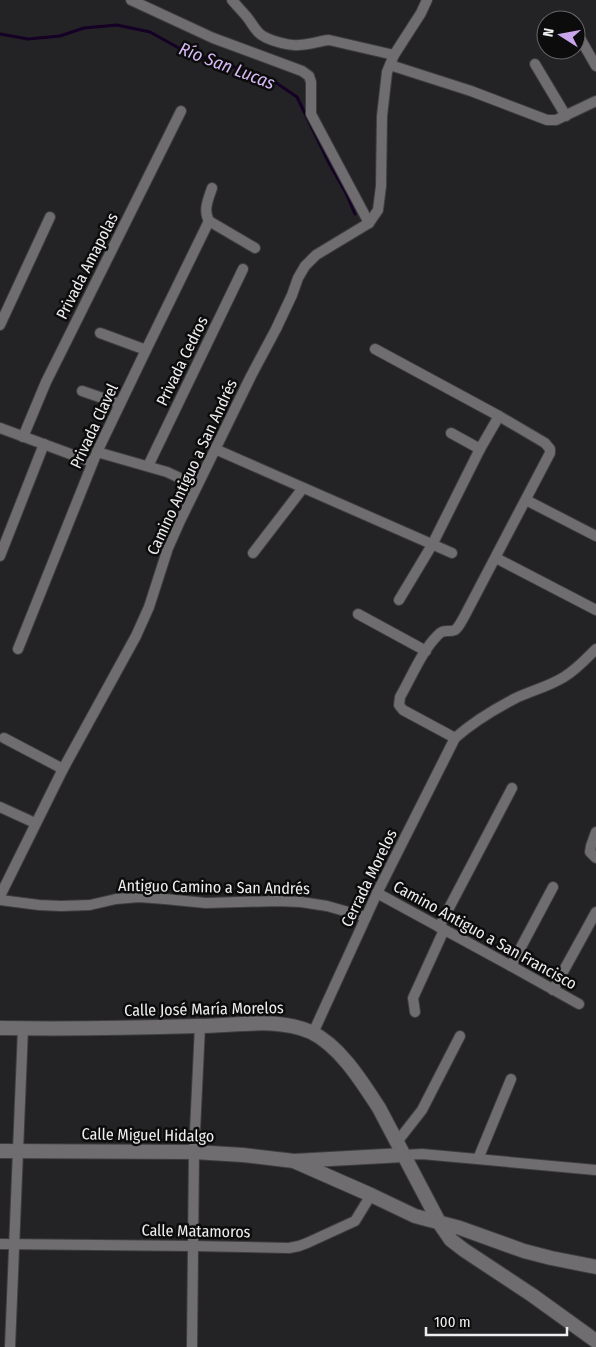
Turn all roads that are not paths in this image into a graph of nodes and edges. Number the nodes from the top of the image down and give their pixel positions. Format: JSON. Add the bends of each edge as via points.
{"nodes":[{"id":1,"x":131,"y":0,"type":"edge"},
{"id":2,"x":232,"y":0,"type":"edge"},
{"id":3,"x":427,"y":0,"type":"edge"},
{"id":4,"x":586,"y":50,"type":"edge"},
{"id":5,"x":392,"y":60,"type":"junction"},
{"id":6,"x":535,"y":64,"type":"dead end"},
{"id":7,"x":596,"y":66,"type":"edge"},
{"id":8,"x":596,"y":101,"type":"edge"},
{"id":9,"x":181,"y":111,"type":"dead end"},
{"id":10,"x":566,"y":116,"type":"junction"},
{"id":11,"x":212,"y":188,"type":"dead end"},
{"id":12,"x":50,"y":217,"type":"dead end"},
{"id":13,"x":209,"y":222,"type":"junction"},
{"id":14,"x":369,"y":223,"type":"junction"},
{"id":15,"x":255,"y":248,"type":"dead end"},
{"id":16,"x":242,"y":269,"type":"dead end"},
{"id":17,"x":4,"y":306,"type":"edge"},
{"id":18,"x":0,"y":324,"type":"edge"},
{"id":19,"x":100,"y":333,"type":"dead end"},
{"id":20,"x":375,"y":349,"type":"dead end"},
{"id":21,"x":146,"y":350,"type":"junction"},
{"id":22,"x":82,"y":391,"type":"dead end"},
{"id":23,"x":120,"y":404,"type":"junction"},
{"id":24,"x":499,"y":416,"type":"junction"},
{"id":25,"x":0,"y":428,"type":"edge"},
{"id":26,"x":451,"y":433,"type":"dead end"},
{"id":27,"x":23,"y":437,"type":"junction"},
{"id":28,"x":44,"y":444,"type":"junction"},
{"id":29,"x":480,"y":448,"type":"junction"},
{"id":30,"x":215,"y":449,"type":"junction"},
{"id":31,"x":97,"y":452,"type":"junction"},
{"id":32,"x":92,"y":462,"type":"junction"},
{"id":33,"x":148,"y":466,"type":"junction"},
{"id":34,"x":196,"y":486,"type":"junction"},
{"id":35,"x":303,"y":488,"type":"junction"},
{"id":36,"x":526,"y":500,"type":"junction"},
{"id":37,"x":596,"y":536,"type":"edge"},
{"id":38,"x":432,"y":545,"type":"junction"},
{"id":39,"x":452,"y":552,"type":"dead end"},
{"id":40,"x":253,"y":553,"type":"dead end"},
{"id":41,"x":0,"y":556,"type":"edge"},
{"id":42,"x":496,"y":558,"type":"junction"},
{"id":43,"x":399,"y":600,"type":"dead end"},
{"id":44,"x":596,"y":610,"type":"edge"},
{"id":45,"x":358,"y":614,"type":"dead end"},
{"id":46,"x":18,"y":649,"type":"dead end"},
{"id":47,"x":596,"y":649,"type":"edge"},
{"id":48,"x":426,"y":651,"type":"junction"},
{"id":49,"x":4,"y":738,"type":"dead end"},
{"id":50,"x":456,"y":738,"type":"junction"},
{"id":51,"x":63,"y":768,"type":"junction"},
{"id":52,"x":512,"y":788,"type":"dead end"},
{"id":53,"x":0,"y":807,"type":"edge"},
{"id":54,"x":35,"y":823,"type":"junction"},
{"id":55,"x":596,"y":832,"type":"edge"},
{"id":56,"x":596,"y":858,"type":"edge"},
{"id":57,"x":553,"y":887,"type":"dead end"},
{"id":58,"x":377,"y":893,"type":"junction"},
{"id":59,"x":0,"y":898,"type":"edge"},
{"id":60,"x":596,"y":912,"type":"edge"},
{"id":61,"x":366,"y":916,"type":"junction"},
{"id":62,"x":442,"y":928,"type":"junction"},
{"id":63,"x":511,"y":966,"type":"junction"},
{"id":64,"x":553,"y":990,"type":"junction"},
{"id":65,"x":579,"y":1004,"type":"dead end"},
{"id":66,"x":415,"y":1012,"type":"dead end"},
{"id":67,"x":200,"y":1026,"type":"junction"},
{"id":68,"x":0,"y":1028,"type":"edge"},
{"id":69,"x":24,"y":1028,"type":"junction"},
{"id":70,"x":313,"y":1033,"type":"junction"},
{"id":71,"x":460,"y":1036,"type":"dead end"},
{"id":72,"x":511,"y":1078,"type":"dead end"},
{"id":73,"x":400,"y":1148,"type":"junction"},
{"id":74,"x":0,"y":1151,"type":"edge"},
{"id":75,"x":17,"y":1151,"type":"junction"},
{"id":76,"x":194,"y":1152,"type":"junction"},
{"id":77,"x":478,"y":1159,"type":"junction"},
{"id":78,"x":294,"y":1161,"type":"junction"},
{"id":79,"x":596,"y":1170,"type":"edge"},
{"id":80,"x":371,"y":1195,"type":"junction"},
{"id":81,"x":440,"y":1224,"type":"junction"},
{"id":82,"x":0,"y":1244,"type":"edge"},
{"id":83,"x":15,"y":1244,"type":"junction"},
{"id":84,"x":193,"y":1246,"type":"junction"},
{"id":85,"x":596,"y":1268,"type":"edge"},
{"id":86,"x":596,"y":1341,"type":"edge"},
{"id":87,"x":10,"y":1347,"type":"edge"},
{"id":88,"x":192,"y":1347,"type":"edge"}],
"edges":[{"from":1,"to":14,"type":"street","via":[[213,38],[310,76],[311,114]]},
{"from":2,"to":5,"type":"street","via":[[259,33],[274,41],[297,46],[329,40]]},
{"from":3,"to":5,"type":"street"},
{"from":4,"to":7,"type":"street"},
{"from":5,"to":10,"type":"street","via":[[547,120]]},
{"from":5,"to":14,"type":"street","via":[[385,79],[378,210]]},
{"from":6,"to":10,"type":"street"},
{"from":8,"to":10,"type":"street"},
{"from":9,"to":27,"type":"street","name":"Privada Amapolas","via":[[46,382]]},
{"from":11,"to":13,"type":"street","via":[[206,207]]},
{"from":12,"to":17,"type":"street"},
{"from":13,"to":15,"type":"street"},
{"from":13,"to":21,"type":"street","name":"Privada Clavel"},
{"from":14,"to":30,"type":"street","name":"Camino Antiguo a San Andrés","via":[[316,255],[305,266]]},
{"from":16,"to":33,"type":"street","name":"Privada Cedros"},
{"from":17,"to":18,"type":"street"},
{"from":19,"to":21,"type":"street"},
{"from":20,"to":24,"type":"street"},
{"from":21,"to":23,"type":"street","name":"Privada Clavel"},
{"from":22,"to":23,"type":"street"},
{"from":23,"to":31,"type":"street","name":"Privada Clavel"},
{"from":24,"to":29,"type":"street"},
{"from":24,"to":36,"type":"street","via":[[550,449]]},
{"from":25,"to":27,"type":"street"},
{"from":26,"to":29,"type":"street"},
{"from":27,"to":28,"type":"street"},
{"from":28,"to":32,"type":"street"},
{"from":28,"to":41,"type":"street"},
{"from":29,"to":38,"type":"street"},
{"from":30,"to":34,"type":"street","name":"Camino Antiguo a San Andrés"},
{"from":30,"to":35,"type":"street"},
{"from":31,"to":32,"type":"street","name":"Privada Clavel"},
{"from":31,"to":33,"type":"street"},
{"from":32,"to":46,"type":"street","name":"Privada Clavel"},
{"from":33,"to":34,"type":"street"},
{"from":34,"to":51,"type":"street","name":"Camino Antiguo a San Andrés","via":[[168,548],[139,629]]},
{"from":35,"to":38,"type":"street"},
{"from":35,"to":40,"type":"street"},
{"from":36,"to":37,"type":"street"},
{"from":36,"to":42,"type":"street"},
{"from":38,"to":39,"type":"street"},
{"from":38,"to":43,"type":"street"},
{"from":42,"to":44,"type":"street"},
{"from":42,"to":48,"type":"street","via":[[457,629],[437,634]]},
{"from":45,"to":48,"type":"street"},
{"from":47,"to":50,"type":"street","via":[[565,676],[514,699]]},
{"from":48,"to":50,"type":"street","via":[[400,697],[399,705]]},
{"from":49,"to":51,"type":"street"},
{"from":50,"to":58,"type":"street","name":"Cerrada Morelos"},
{"from":51,"to":54,"type":"street","name":"Camino Antiguo a San Andrés"},
{"from":52,"to":62,"type":"street"},
{"from":53,"to":54,"type":"street"},
{"from":54,"to":59,"type":"street","name":"Camino Antiguo a San Andrés"},
{"from":55,"to":56,"type":"street","via":[[590,852]]},
{"from":57,"to":63,"type":"street"},
{"from":58,"to":61,"type":"street","name":"Cerrada Morelos"},
{"from":58,"to":62,"type":"street","name":"Camino Antiguo a San Francisco"},
{"from":59,"to":61,"type":"street","name":"Antiguo Camino a San Andrés","via":[[61,906],[139,898],[206,903],[301,902]]},
{"from":60,"to":64,"type":"street"},
{"from":61,"to":70,"type":"street","name":"Cerrada Morelos"},
{"from":62,"to":63,"type":"street","name":"Camino Antiguo a San Francisco"},
{"from":62,"to":66,"type":"street","via":[[413,998]]},
{"from":63,"to":64,"type":"street","name":"Camino Antiguo a San Francisco"},
{"from":64,"to":65,"type":"street","name":"Camino Antiguo a San Francisco"},
{"from":67,"to":69,"type":"main road","name":"Calle José María Morelos"},
{"from":67,"to":70,"type":"main road","name":"Calle José María Morelos","via":[[279,1024]]},
{"from":67,"to":76,"type":"street"},
{"from":68,"to":69,"type":"main road","name":"Calle José María Morelos"},
{"from":69,"to":75,"type":"street"},
{"from":70,"to":73,"type":"main road","name":"Calle José María Morelos","via":[[339,1054],[358,1076]]},
{"from":71,"to":73,"type":"street"},
{"from":72,"to":77,"type":"street"},
{"from":73,"to":77,"type":"street","via":[[422,1154]]},
{"from":73,"to":78,"type":"main road","name":"Calle Miguel Hidalgo"},
{"from":73,"to":81,"type":"main road","name":"Calle José María Morelos"},
{"from":74,"to":75,"type":"main road","name":"Calle Miguel Hidalgo"},
{"from":75,"to":76,"type":"main road","name":"Calle Miguel Hidalgo"},
{"from":75,"to":83,"type":"street"},
{"from":76,"to":78,"type":"main road","name":"Calle Miguel Hidalgo"},
{"from":76,"to":84,"type":"street"},
{"from":77,"to":79,"type":"street"},
{"from":78,"to":80,"type":"main road","name":"Calle Miguel Hidalgo"},
{"from":80,"to":81,"type":"main road","name":"Calle Miguel Hidalgo","via":[[414,1216]]},
{"from":80,"to":84,"type":"street","name":"Calle Matamoros","via":[[355,1220],[299,1246]]},
{"from":81,"to":85,"type":"main road","name":"Calle Miguel Hidalgo","via":[[524,1251]]},
{"from":81,"to":86,"type":"main road","name":"Calle José María Morelos","via":[[451,1240],[464,1250]]},
{"from":82,"to":83,"type":"street","name":"Calle Matamoros"},
{"from":83,"to":84,"type":"street","name":"Calle Matamoros"},
{"from":83,"to":87,"type":"street"},
{"from":84,"to":88,"type":"street"}]}
